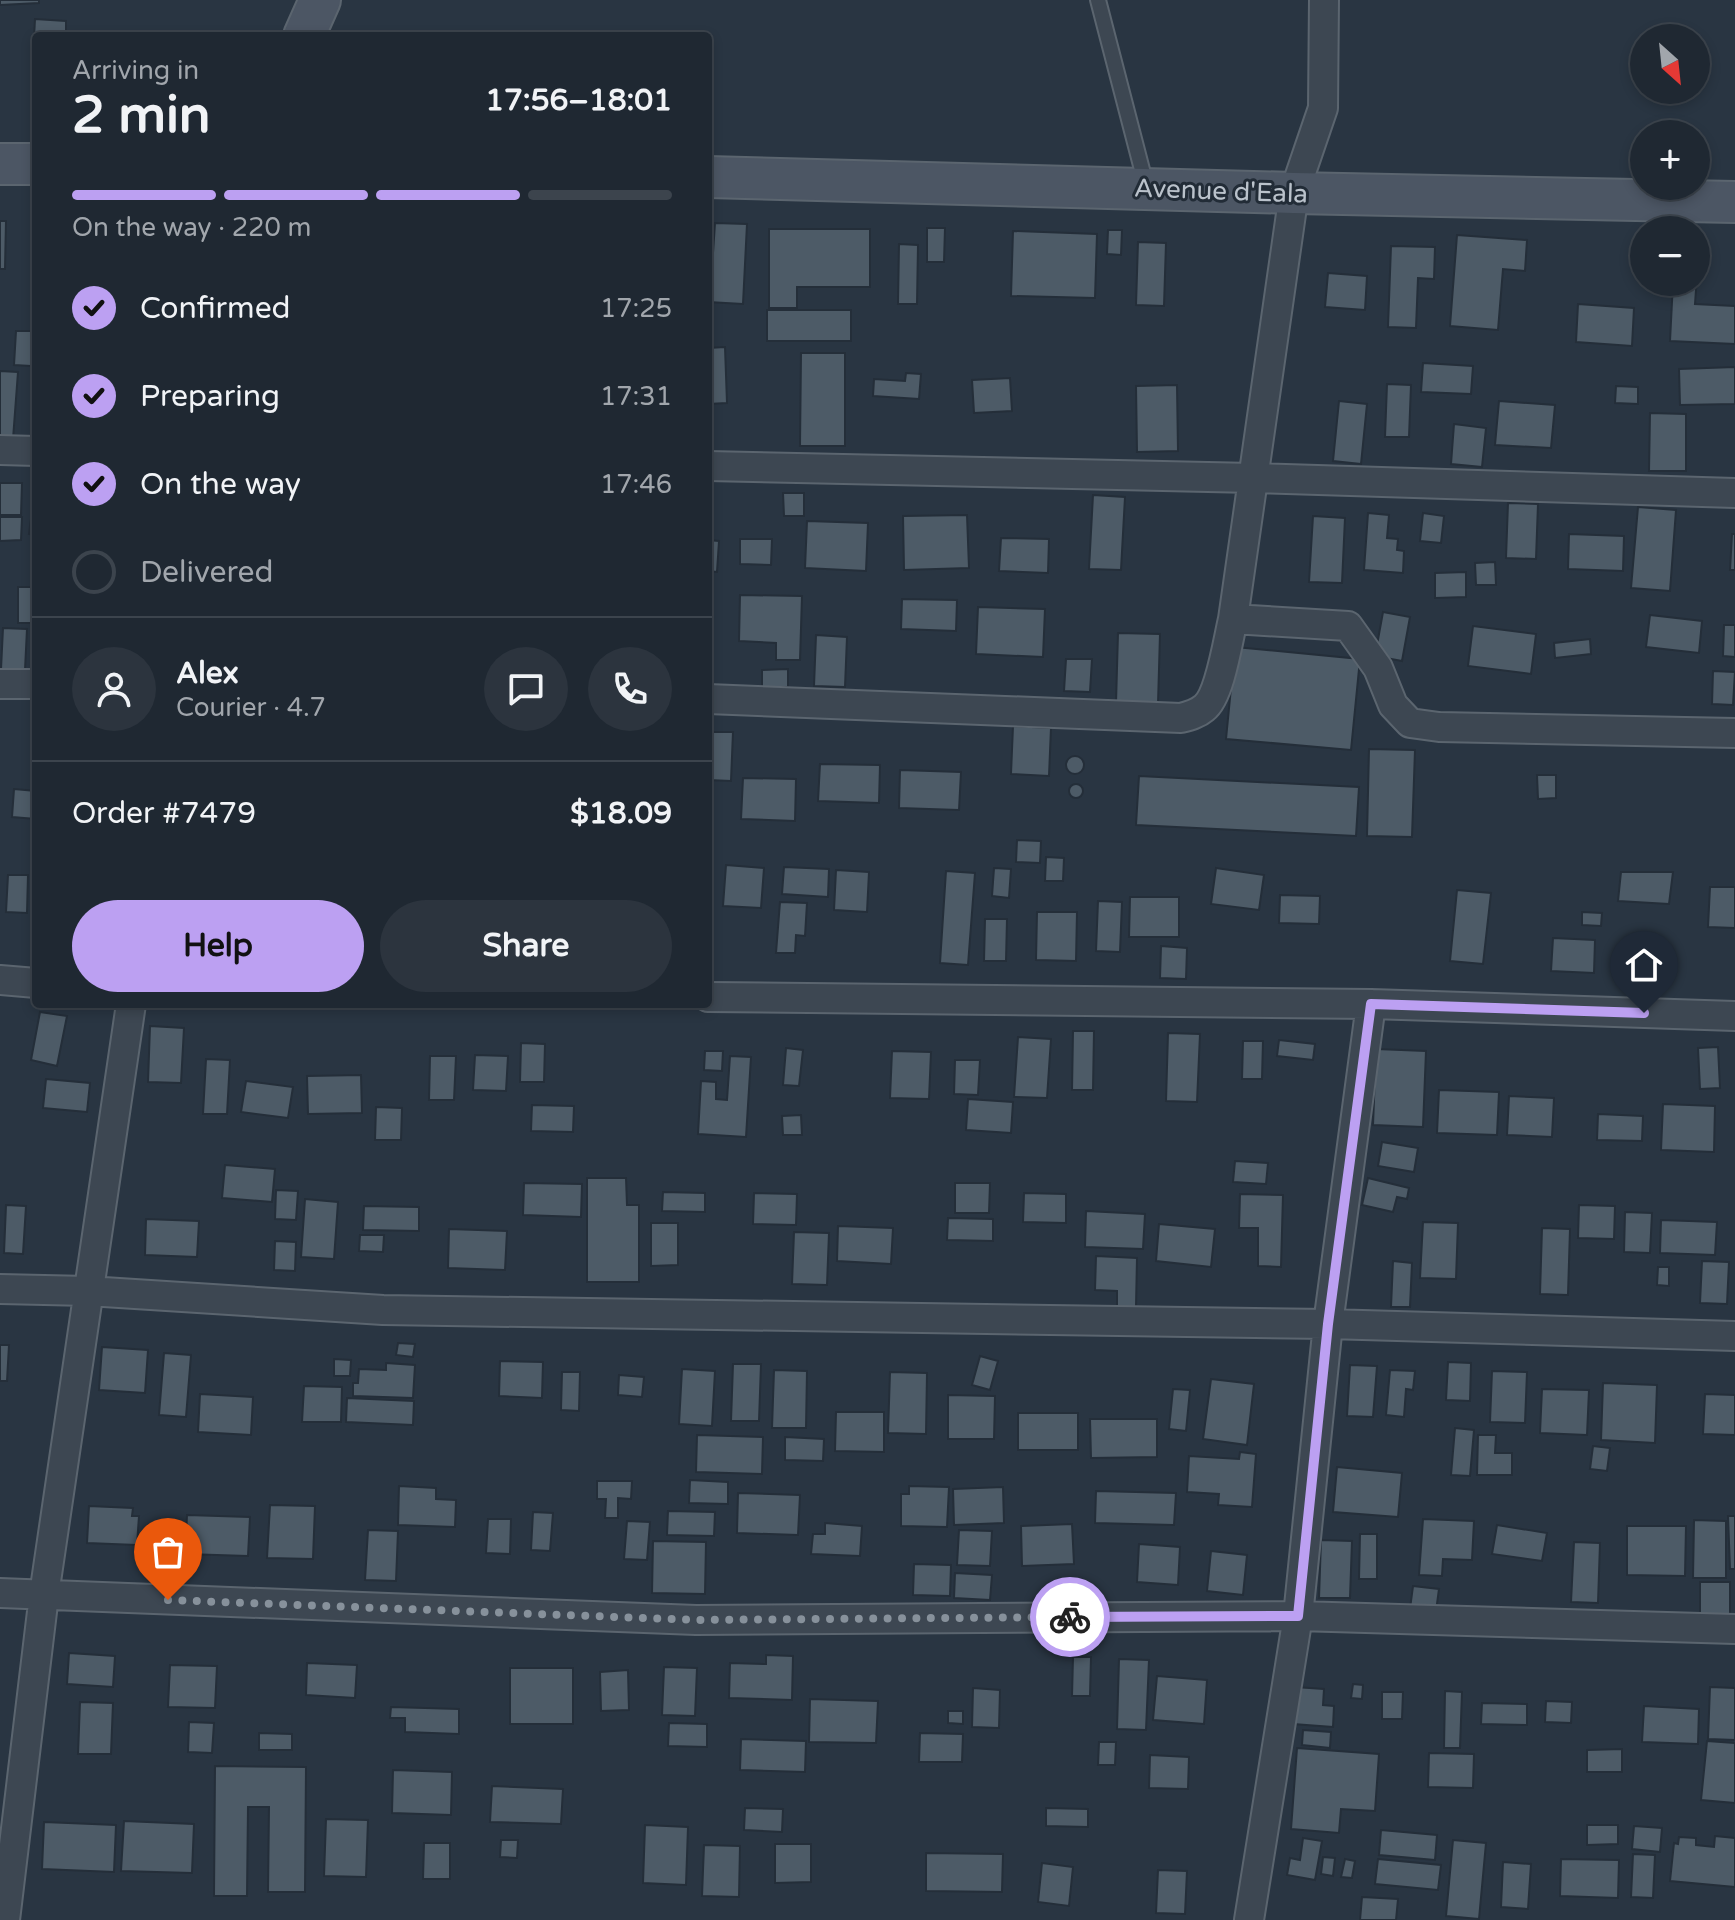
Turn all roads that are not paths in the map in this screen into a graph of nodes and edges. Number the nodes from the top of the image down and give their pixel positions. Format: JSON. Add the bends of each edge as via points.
{"nodes":[{"id":1,"x":320,"y":0,"type":"edge"},
{"id":2,"x":1098,"y":0,"type":"edge"},
{"id":3,"x":1324,"y":0,"type":"edge"},
{"id":4,"x":306,"y":32,"type":"edge"},
{"id":5,"x":0,"y":164,"type":"edge"},
{"id":6,"x":32,"y":164,"type":"edge"},
{"id":7,"x":712,"y":177,"type":"edge"},
{"id":8,"x":1147,"y":189,"type":"junction"},
{"id":9,"x":1294,"y":193,"type":"junction"},
{"id":10,"x":1735,"y":202,"type":"edge"},
{"id":11,"x":0,"y":450,"type":"edge"},
{"id":12,"x":32,"y":451,"type":"edge"},
{"id":13,"x":712,"y":466,"type":"edge"},
{"id":14,"x":1253,"y":478,"type":"junction"},
{"id":15,"x":1735,"y":493,"type":"edge"},
{"id":16,"x":1233,"y":619,"type":"junction"},
{"id":17,"x":0,"y":684,"type":"edge"},
{"id":18,"x":32,"y":684,"type":"edge"},
{"id":19,"x":712,"y":699,"type":"edge"},
{"id":20,"x":1735,"y":733,"type":"edge"},
{"id":21,"x":0,"y":980,"type":"edge"},
{"id":22,"x":32,"y":983,"type":"edge"},
{"id":23,"x":712,"y":997,"type":"edge"},
{"id":24,"x":1371,"y":1004,"type":"junction"},
{"id":25,"x":130,"y":1008,"type":"edge"},
{"id":26,"x":1735,"y":1016,"type":"edge"},
{"id":27,"x":0,"y":1289,"type":"edge"},
{"id":28,"x":88,"y":1291,"type":"junction"},
{"id":29,"x":1328,"y":1324,"type":"junction"},
{"id":30,"x":1735,"y":1336,"type":"edge"},
{"id":31,"x":0,"y":1593,"type":"edge"},
{"id":32,"x":44,"y":1595,"type":"junction"},
{"id":33,"x":1298,"y":1616,"type":"junction"},
{"id":34,"x":1735,"y":1629,"type":"edge"},
{"id":35,"x":5,"y":1920,"type":"edge"},
{"id":36,"x":1249,"y":1920,"type":"edge"}],
"edges":[{"from":1,"to":4,"type":"street"},
{"from":2,"to":8,"type":"lane"},
{"from":3,"to":9,"type":"street","via":[[1323,108]]},
{"from":5,"to":6,"type":"street"},
{"from":7,"to":8,"type":"street","name":"Avenue d'Eala"},
{"from":8,"to":9,"type":"street","name":"Avenue d'Eala"},
{"from":9,"to":10,"type":"street","name":"Avenue d'Eala"},
{"from":9,"to":14,"type":"street"},
{"from":11,"to":12,"type":"street"},
{"from":13,"to":14,"type":"street"},
{"from":14,"to":15,"type":"street"},
{"from":14,"to":16,"type":"street"},
{"from":16,"to":19,"type":"street","via":[[1215,694],[1207,707],[1181,718]]},
{"from":16,"to":20,"type":"street","via":[[1348,626],[1378,668],[1393,705],[1410,723]]},
{"from":17,"to":18,"type":"street"},
{"from":21,"to":22,"type":"street"},
{"from":23,"to":24,"type":"street"},
{"from":24,"to":26,"type":"street"},
{"from":24,"to":29,"type":"street"},
{"from":25,"to":28,"type":"street"},
{"from":27,"to":28,"type":"street"},
{"from":28,"to":29,"type":"street","via":[[383,1310]]},
{"from":28,"to":32,"type":"street"},
{"from":29,"to":30,"type":"street"},
{"from":29,"to":33,"type":"street"},
{"from":31,"to":32,"type":"street"},
{"from":32,"to":33,"type":"street","via":[[696,1620]]},
{"from":32,"to":35,"type":"street"},
{"from":33,"to":34,"type":"street"},
{"from":33,"to":36,"type":"street"}]}
